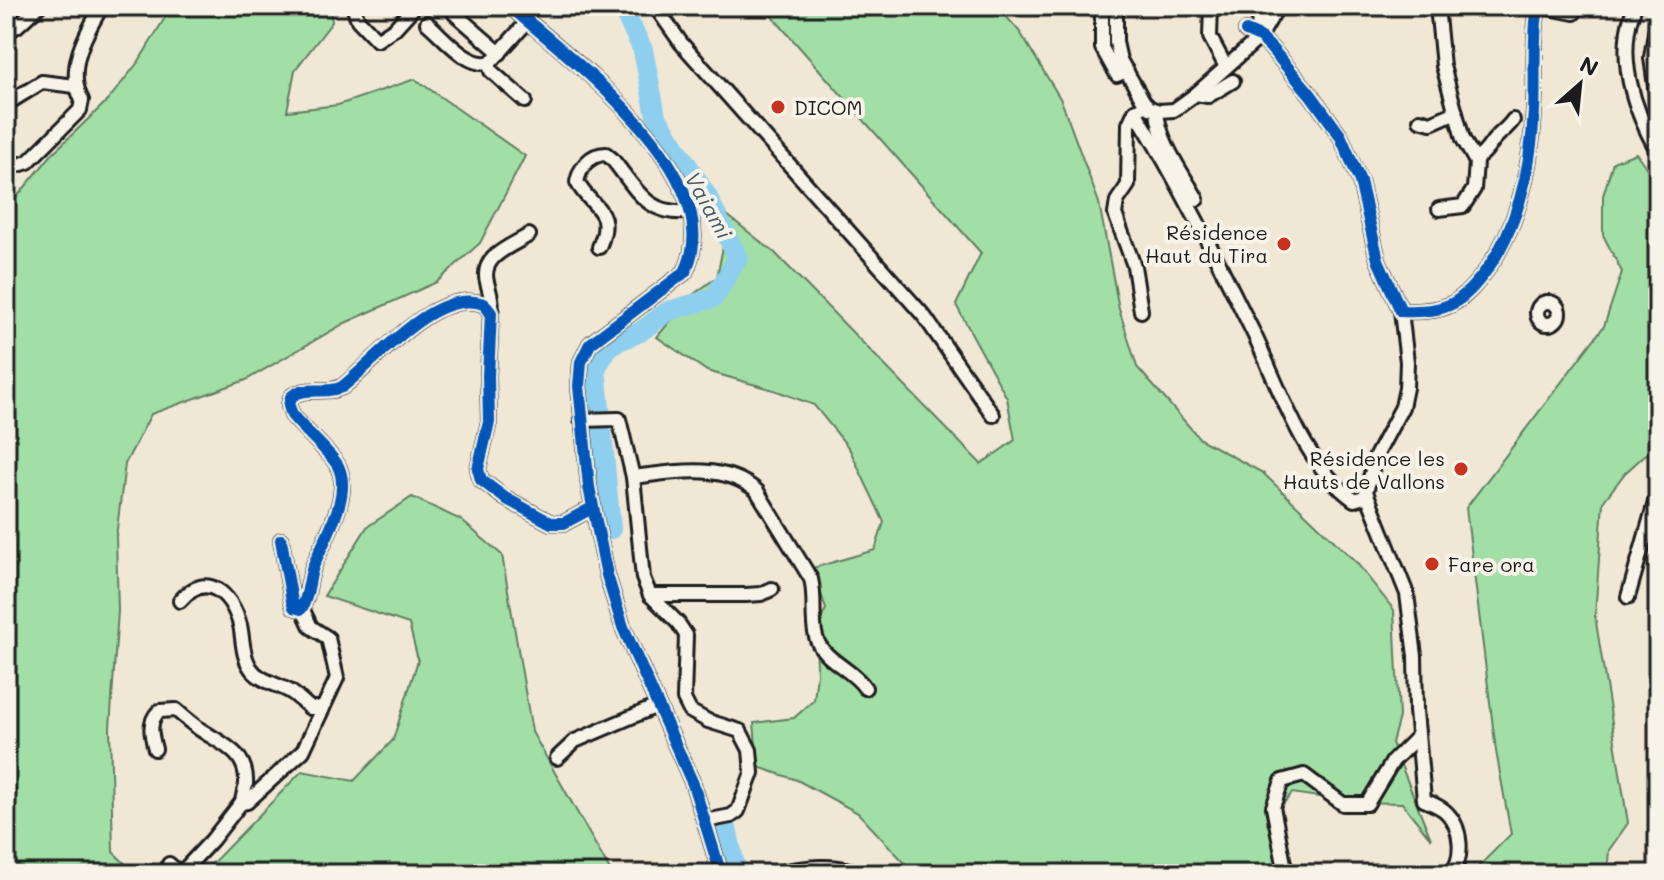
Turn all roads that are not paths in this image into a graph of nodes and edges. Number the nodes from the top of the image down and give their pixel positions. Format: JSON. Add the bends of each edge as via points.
{"nodes":[{"id":1,"x":39,"y":6,"type":"edge"},
{"id":2,"x":102,"y":6,"type":"edge"},
{"id":3,"x":353,"y":6,"type":"edge"},
{"id":4,"x":415,"y":6,"type":"edge"},
{"id":5,"x":510,"y":6,"type":"edge"},
{"id":6,"x":655,"y":6,"type":"edge"},
{"id":7,"x":1102,"y":6,"type":"edge"},
{"id":8,"x":1116,"y":6,"type":"edge"},
{"id":9,"x":1211,"y":6,"type":"edge"},
{"id":10,"x":1278,"y":6,"type":"edge"},
{"id":11,"x":1437,"y":6,"type":"edge"},
{"id":12,"x":1538,"y":6,"type":"edge"},
{"id":13,"x":1635,"y":6,"type":"edge"},
{"id":14,"x":1257,"y":8,"type":"dead end"},
{"id":15,"x":454,"y":13,"type":"dead end"},
{"id":16,"x":1574,"y":13,"type":"dead end"},
{"id":17,"x":1658,"y":14,"type":"edge"},
{"id":18,"x":528,"y":21,"type":"junction"},
{"id":19,"x":427,"y":23,"type":"dead end"},
{"id":20,"x":1246,"y":31,"type":"dead end"},
{"id":21,"x":6,"y":32,"type":"edge"},
{"id":22,"x":1260,"y":37,"type":"junction"},
{"id":23,"x":500,"y":53,"type":"junction"},
{"id":24,"x":489,"y":64,"type":"junction"},
{"id":25,"x":1226,"y":67,"type":"junction"},
{"id":26,"x":1127,"y":71,"type":"junction"},
{"id":27,"x":1233,"y":81,"type":"dead end"},
{"id":28,"x":75,"y":86,"type":"junction"},
{"id":29,"x":1196,"y":94,"type":"junction"},
{"id":30,"x":525,"y":101,"type":"dead end"},
{"id":31,"x":8,"y":103,"type":"edge"},
{"id":32,"x":1658,"y":107,"type":"edge"},
{"id":33,"x":1146,"y":109,"type":"junction"},
{"id":34,"x":1456,"y":112,"type":"junction"},
{"id":35,"x":1420,"y":120,"type":"dead end"},
{"id":36,"x":1513,"y":120,"type":"dead end"},
{"id":37,"x":1658,"y":152,"type":"edge"},
{"id":38,"x":1473,"y":155,"type":"junction"},
{"id":39,"x":6,"y":169,"type":"edge"},
{"id":40,"x":1197,"y":199,"type":"dead end"},
{"id":41,"x":1439,"y":209,"type":"dead end"},
{"id":42,"x":689,"y":212,"type":"junction"},
{"id":43,"x":529,"y":235,"type":"dead end"},
{"id":44,"x":599,"y":247,"type":"dead end"},
{"id":45,"x":1141,"y":311,"type":"dead end"},
{"id":46,"x":1401,"y":311,"type":"junction"},
{"id":47,"x":491,"y":313,"type":"junction"},
{"id":48,"x":993,"y":415,"type":"dead end"},
{"id":49,"x":586,"y":420,"type":"junction"},
{"id":50,"x":633,"y":477,"type":"junction"},
{"id":51,"x":1658,"y":492,"type":"edge"},
{"id":52,"x":1367,"y":496,"type":"junction"},
{"id":53,"x":592,"y":508,"type":"junction"},
{"id":54,"x":281,"y":540,"type":"dead end"},
{"id":55,"x":772,"y":589,"type":"dead end"},
{"id":56,"x":650,"y":595,"type":"junction"},
{"id":57,"x":1628,"y":597,"type":"dead end"},
{"id":58,"x":180,"y":601,"type":"dead end"},
{"id":59,"x":302,"y":608,"type":"junction"},
{"id":60,"x":865,"y":688,"type":"dead end"},
{"id":61,"x":657,"y":706,"type":"junction"},
{"id":62,"x":323,"y":708,"type":"junction"},
{"id":63,"x":1418,"y":736,"type":"junction"},
{"id":64,"x":155,"y":749,"type":"dead end"},
{"id":65,"x":557,"y":758,"type":"dead end"},
{"id":66,"x":242,"y":803,"type":"junction"},
{"id":67,"x":705,"y":821,"type":"junction"},
{"id":68,"x":169,"y":864,"type":"dead end"},
{"id":69,"x":1455,"y":871,"type":"edge"},
{"id":70,"x":721,"y":874,"type":"edge"},
{"id":71,"x":770,"y":874,"type":"edge"},
{"id":72,"x":860,"y":874,"type":"edge"},
{"id":73,"x":1286,"y":874,"type":"edge"}],
"edges":[{"from":1,"to":21,"type":"street"},
{"from":2,"to":28,"type":"street","via":[[81,48]]},
{"from":3,"to":4,"type":"street","via":[[377,40]]},
{"from":5,"to":18,"type":"street"},
{"from":6,"to":48,"type":"street","via":[[715,83],[916,306]]},
{"from":7,"to":26,"type":"street","via":[[1102,48],[1117,75]]},
{"from":8,"to":26,"type":"street","via":[[1116,49]]},
{"from":9,"to":25,"type":"street","via":[[1210,37]]},
{"from":10,"to":22,"type":"street"},
{"from":11,"to":34,"type":"street","via":[[1443,66]]},
{"from":12,"to":16,"type":"street"},
{"from":12,"to":46,"type":"street","via":[[1534,112],[1515,219],[1470,291],[1444,309]]},
{"from":13,"to":37,"type":"street","via":[[1627,46],[1629,80]]},
{"from":14,"to":22,"type":"street"},
{"from":15,"to":23,"type":"street"},
{"from":17,"to":32,"type":"street","via":[[1651,58]]},
{"from":18,"to":23,"type":"street"},
{"from":18,"to":42,"type":"street","via":[[641,126],[677,175]]},
{"from":19,"to":24,"type":"street","via":[[473,62]]},
{"from":20,"to":22,"type":"street"},
{"from":22,"to":25,"type":"street"},
{"from":22,"to":46,"type":"street","via":[[1340,135],[1360,181],[1378,260]]},
{"from":23,"to":24,"type":"street"},
{"from":24,"to":30,"type":"street"},
{"from":25,"to":29,"type":"street"},
{"from":26,"to":33,"type":"street"},
{"from":27,"to":29,"type":"street","via":[[1208,96]]},
{"from":28,"to":31,"type":"street","via":[[42,82]]},
{"from":28,"to":39,"type":"street","via":[[80,110],[28,162]]},
{"from":29,"to":33,"type":"street","via":[[1174,110]]},
{"from":33,"to":40,"type":"street"},
{"from":33,"to":45,"type":"street","via":[[1129,124],[1128,185],[1115,214],[1134,266]]},
{"from":33,"to":52,"type":"street","via":[[1313,454],[1340,491],[1354,500]]},
{"from":34,"to":35,"type":"street","via":[[1431,123]]},
{"from":34,"to":38,"type":"street"},
{"from":36,"to":38,"type":"street","via":[[1488,151]]},
{"from":38,"to":41,"type":"street","via":[[1474,189],[1463,206]]},
{"from":42,"to":44,"type":"street","via":[[651,205],[612,159],[595,155],[581,168],[577,182],[606,222]]},
{"from":42,"to":49,"type":"street","via":[[693,241],[685,272],[584,353],[579,374]]},
{"from":43,"to":47,"type":"street","via":[[488,262],[484,271]]},
{"from":46,"to":52,"type":"street","via":[[1406,388],[1371,470]]},
{"from":47,"to":53,"type":"street","via":[[489,422],[478,469],[481,480],[551,523],[564,523]]},
{"from":47,"to":59,"type":"street","via":[[477,301],[450,305],[407,329],[342,387],[291,397],[292,415],[333,459],[341,483],[338,511]]},
{"from":49,"to":50,"type":"street","via":[[619,419]]},
{"from":49,"to":53,"type":"street"},
{"from":50,"to":56,"type":"street","via":[[639,553]]},
{"from":50,"to":60,"type":"street","via":[[687,471],[728,474],[757,491],[811,579],[820,646]]},
{"from":51,"to":57,"type":"street"},
{"from":52,"to":63,"type":"street","via":[[1407,594]]},
{"from":53,"to":61,"type":"street","via":[[615,604]]},
{"from":54,"to":59,"type":"street","via":[[294,607]]},
{"from":55,"to":56,"type":"street","via":[[746,595]]},
{"from":56,"to":67,"type":"street","via":[[686,635],[687,705],[695,715],[740,731],[750,750],[752,773],[738,811]]},
{"from":58,"to":62,"type":"street","via":[[198,586],[217,590],[234,610],[250,667],[310,708]]},
{"from":59,"to":62,"type":"street","via":[[311,627],[328,638],[337,678]]},
{"from":61,"to":65,"type":"street","via":[[575,741]]},
{"from":61,"to":67,"type":"street"},
{"from":62,"to":66,"type":"street","via":[[303,751]]},
{"from":63,"to":69,"type":"street","via":[[1424,800],[1448,813],[1458,835],[1461,852]]},
{"from":63,"to":73,"type":"street","via":[[1393,761],[1367,804],[1343,804],[1304,775],[1282,781],[1273,807]]},
{"from":64,"to":66,"type":"street","via":[[153,717],[176,710],[234,752],[246,785]]},
{"from":66,"to":68,"type":"street","via":[[183,871]]},
{"from":67,"to":70,"type":"street"},
{"from":71,"to":72,"type":"street","via":[[808,868]]}]}
